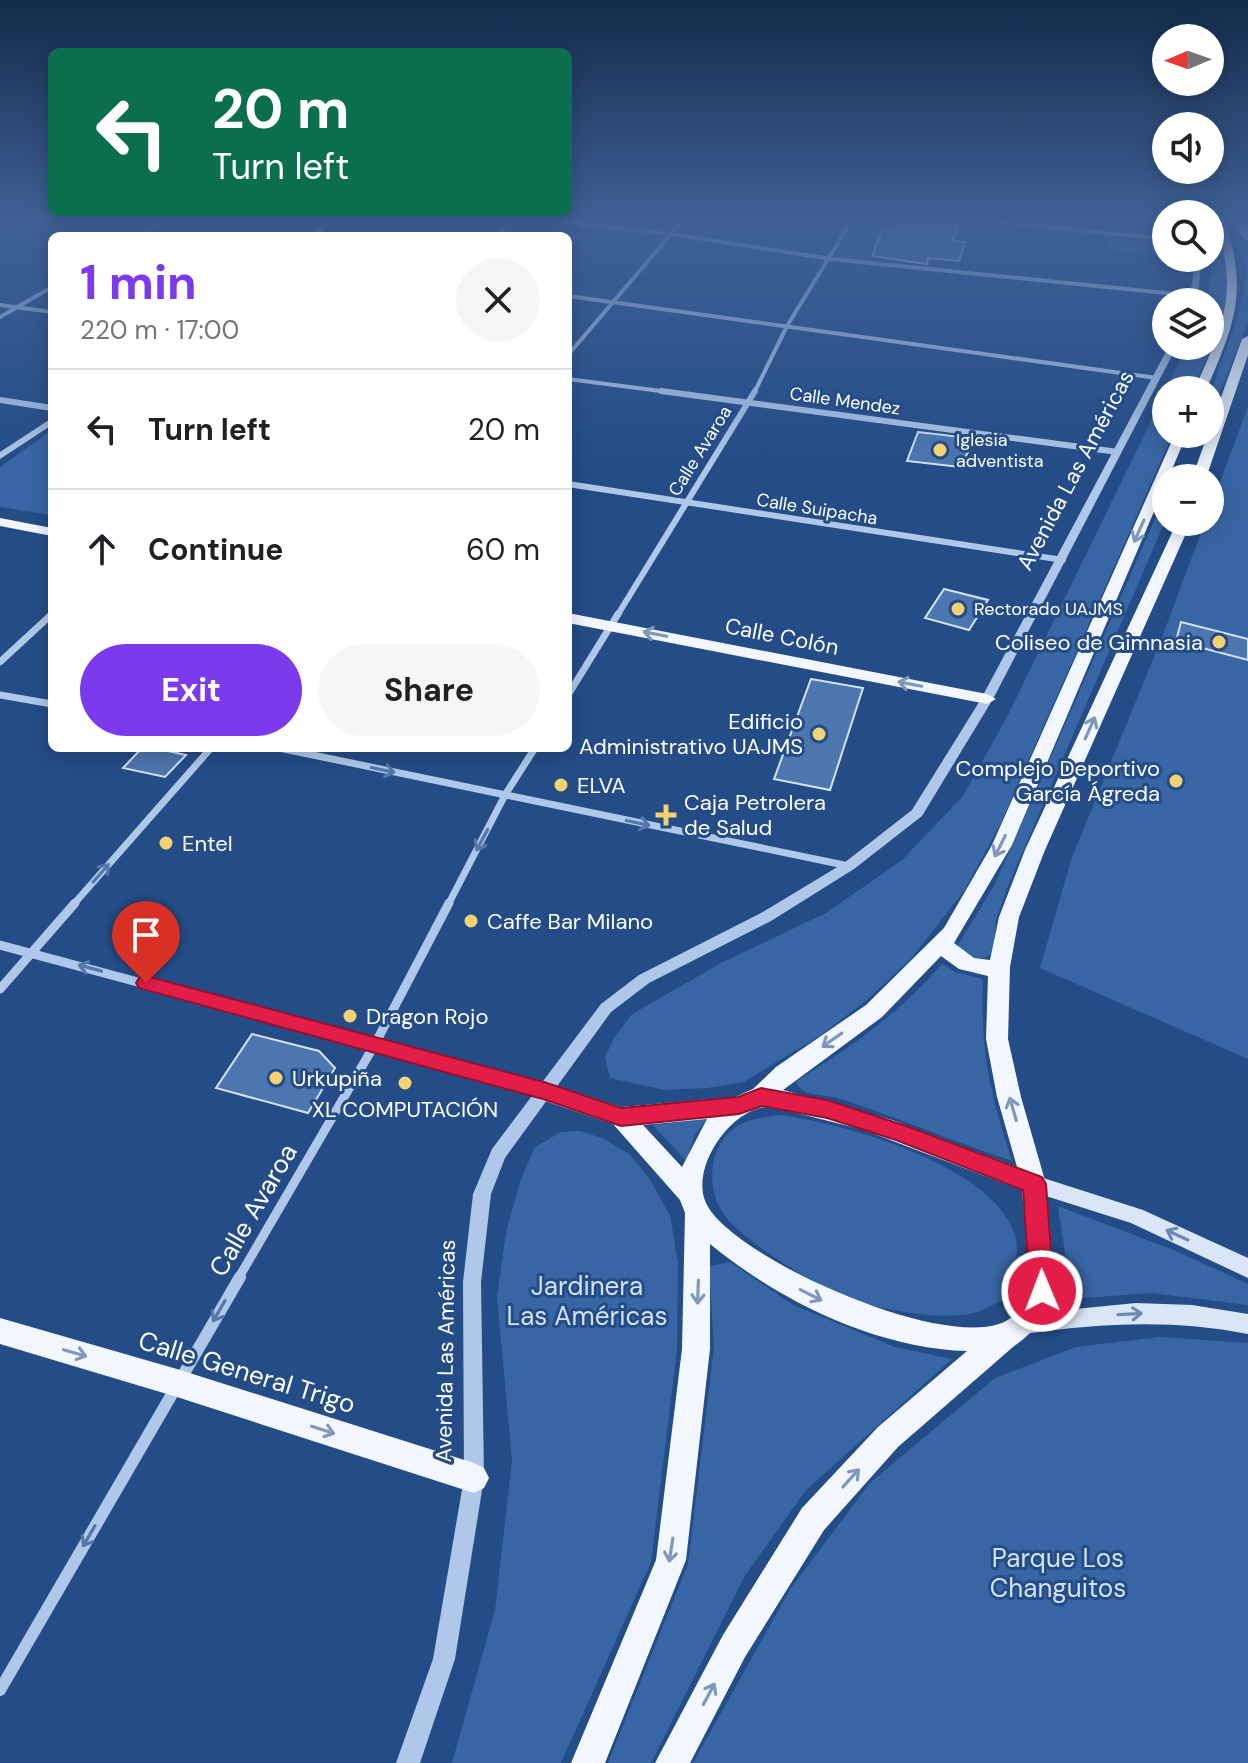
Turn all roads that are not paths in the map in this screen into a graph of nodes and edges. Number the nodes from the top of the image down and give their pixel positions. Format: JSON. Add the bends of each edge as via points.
{"nodes":[{"id":1,"x":25,"y":302,"type":"edge"},
{"id":2,"x":611,"y":302,"type":"edge"},
{"id":3,"x":803,"y":302,"type":"edge"},
{"id":4,"x":1236,"y":302,"type":"edge"},
{"id":5,"x":616,"y":303,"type":"junction"},
{"id":6,"x":0,"y":305,"type":"edge"},
{"id":7,"x":16,"y":307,"type":"junction"},
{"id":8,"x":48,"y":311,"type":"edge"},
{"id":9,"x":0,"y":317,"type":"edge"},
{"id":10,"x":787,"y":326,"type":"junction"},
{"id":11,"x":1248,"y":339,"type":"edge"},
{"id":12,"x":572,"y":351,"type":"edge"},
{"id":13,"x":1206,"y":376,"type":"edge"},
{"id":14,"x":1152,"y":377,"type":"edge"},
{"id":15,"x":572,"y":380,"type":"edge"},
{"id":16,"x":1152,"y":387,"type":"edge"},
{"id":17,"x":0,"y":400,"type":"edge"},
{"id":18,"x":749,"y":403,"type":"junction"},
{"id":19,"x":48,"y":407,"type":"edge"},
{"id":20,"x":48,"y":424,"type":"edge"},
{"id":21,"x":1175,"y":448,"type":"edge"},
{"id":22,"x":1118,"y":452,"type":"junction"},
{"id":23,"x":0,"y":456,"type":"edge"},
{"id":24,"x":1204,"y":464,"type":"edge"},
{"id":25,"x":572,"y":485,"type":"edge"},
{"id":26,"x":685,"y":502,"type":"junction"},
{"id":27,"x":0,"y":522,"type":"edge"},
{"id":28,"x":48,"y":531,"type":"edge"},
{"id":29,"x":1178,"y":536,"type":"edge"},
{"id":30,"x":1063,"y":560,"type":"junction"},
{"id":31,"x":48,"y":618,"type":"edge"},
{"id":32,"x":572,"y":619,"type":"edge"},
{"id":33,"x":611,"y":626,"type":"junction"},
{"id":34,"x":0,"y":662,"type":"edge"},
{"id":35,"x":572,"y":689,"type":"edge"},
{"id":36,"x":0,"y":695,"type":"edge"},
{"id":37,"x":987,"y":699,"type":"junction"},
{"id":38,"x":48,"y":703,"type":"edge"},
{"id":39,"x":208,"y":752,"type":"edge"},
{"id":40,"x":298,"y":752,"type":"edge"},
{"id":41,"x":532,"y":752,"type":"edge"},
{"id":42,"x":505,"y":795,"type":"junction"},
{"id":43,"x":849,"y":866,"type":"junction"},
{"id":44,"x":941,"y":943,"type":"junction"},
{"id":45,"x":0,"y":945,"type":"edge"},
{"id":46,"x":32,"y":953,"type":"junction"},
{"id":47,"x":999,"y":967,"type":"junction"},
{"id":48,"x":0,"y":989,"type":"edge"},
{"id":49,"x":375,"y":1044,"type":"junction"},
{"id":50,"x":544,"y":1091,"type":"junction"},
{"id":51,"x":750,"y":1101,"type":"junction"},
{"id":52,"x":621,"y":1117,"type":"junction"},
{"id":53,"x":1034,"y":1184,"type":"junction"},
{"id":54,"x":693,"y":1204,"type":"junction"},
{"id":55,"x":1248,"y":1268,"type":"edge"},
{"id":56,"x":1248,"y":1324,"type":"edge"},
{"id":57,"x":0,"y":1331,"type":"edge"},
{"id":58,"x":1013,"y":1331,"type":"junction"},
{"id":59,"x":177,"y":1383,"type":"junction"},
{"id":60,"x":474,"y":1478,"type":"junction"},
{"id":61,"x":0,"y":1690,"type":"edge"},
{"id":62,"x":408,"y":1763,"type":"edge"},
{"id":63,"x":588,"y":1763,"type":"edge"},
{"id":64,"x":672,"y":1763,"type":"edge"}],
"edges":[{"from":1,"to":7,"type":"street"},
{"from":2,"to":5,"type":"street"},
{"from":3,"to":10,"type":"street","name":"Calle Avaroa"},
{"from":4,"to":13,"type":"main road"},
{"from":5,"to":10,"type":"street"},
{"from":5,"to":12,"type":"street"},
{"from":6,"to":7,"type":"street"},
{"from":7,"to":8,"type":"street"},
{"from":7,"to":9,"type":"street"},
{"from":10,"to":14,"type":"street"},
{"from":10,"to":18,"type":"street","name":"Calle Avaroa"},
{"from":11,"to":24,"type":"main road"},
{"from":15,"to":18,"type":"street","name":"Calle Mendez"},
{"from":16,"to":22,"type":"street","name":"Avenida Las Américas"},
{"from":17,"to":19,"type":"street"},
{"from":18,"to":22,"type":"street","name":"Calle Mendez"},
{"from":18,"to":26,"type":"street","name":"Calle Avaroa"},
{"from":20,"to":23,"type":"street"},
{"from":21,"to":44,"type":"main road","one_way":true,"via":[[1002,845]]},
{"from":22,"to":30,"type":"street","name":"Avenida Las Américas"},
{"from":25,"to":26,"type":"street","name":"Calle Suipacha"},
{"from":26,"to":30,"type":"street","name":"Calle Suipacha"},
{"from":26,"to":33,"type":"street","name":"Calle Avaroa"},
{"from":27,"to":28,"type":"main road"},
{"from":47,"to":29,"type":"main road","one_way":true,"via":[[1009,917],[1035,850]]},
{"from":30,"to":37,"type":"street","name":"Avenida Las Américas"},
{"from":31,"to":34,"type":"street"},
{"from":32,"to":33,"type":"main road","name":"Calle Colón"},
{"from":33,"to":35,"type":"street","name":"Calle Avaroa"},
{"from":37,"to":33,"type":"main road","name":"Calle Colón","one_way":true},
{"from":36,"to":38,"type":"street"},
{"from":37,"to":43,"type":"street","name":"Avenida Las Américas","via":[[917,813]]},
{"from":46,"to":39,"type":"street","one_way":true},
{"from":40,"to":42,"type":"street","one_way":true},
{"from":41,"to":42,"type":"street","name":"Calle Avaroa"},
{"from":42,"to":43,"type":"street","one_way":true},
{"from":42,"to":49,"type":"street","name":"Calle Avaroa","one_way":true},
{"from":43,"to":50,"type":"street","name":"Avenida Las Américas","via":[[766,917],[644,979],[606,1008]]},
{"from":44,"to":47,"type":"main road","via":[[965,965]]},
{"from":44,"to":51,"type":"main road","one_way":true,"via":[[874,1011]]},
{"from":45,"to":46,"type":"street"},
{"from":46,"to":48,"type":"street"},
{"from":49,"to":46,"type":"street","one_way":true},
{"from":53,"to":47,"type":"main road","one_way":true,"via":[[997,1039]]},
{"from":49,"to":50,"type":"street"},
{"from":49,"to":59,"type":"street","name":"Calle Avaroa","one_way":true},
{"from":50,"to":52,"type":"main road"},
{"from":50,"to":60,"type":"street","name":"Avenida Las Américas","via":[[498,1154],[482,1194],[472,1282]]},
{"from":51,"to":52,"type":"main road"},
{"from":51,"to":53,"type":"main road","via":[[827,1109]]},
{"from":51,"to":54,"type":"main road","via":[[708,1134],[693,1169]]},
{"from":52,"to":54,"type":"main road"},
{"from":55,"to":53,"type":"main road","one_way":true,"via":[[1136,1216]]},
{"from":53,"to":58,"type":"main road","via":[[1042,1291]]},
{"from":54,"to":58,"type":"main road","one_way":true,"via":[[720,1237],[754,1263],[844,1311],[949,1337]]},
{"from":54,"to":63,"type":"main road","one_way":true,"via":[[696,1349],[671,1560]]},
{"from":58,"to":56,"type":"main road","one_way":true,"via":[[1071,1317],[1167,1311]]},
{"from":57,"to":59,"type":"main road","name":"Calle General Trigo","one_way":true},
{"from":64,"to":58,"type":"main road","one_way":true,"via":[[734,1646],[813,1519],[888,1437]]},
{"from":59,"to":60,"type":"main road","name":"Calle General Trigo","one_way":true},
{"from":59,"to":61,"type":"street","name":"Calle Avaroa","one_way":true},
{"from":60,"to":62,"type":"street","name":"Avenida Las Américas","via":[[444,1659]]}]}
